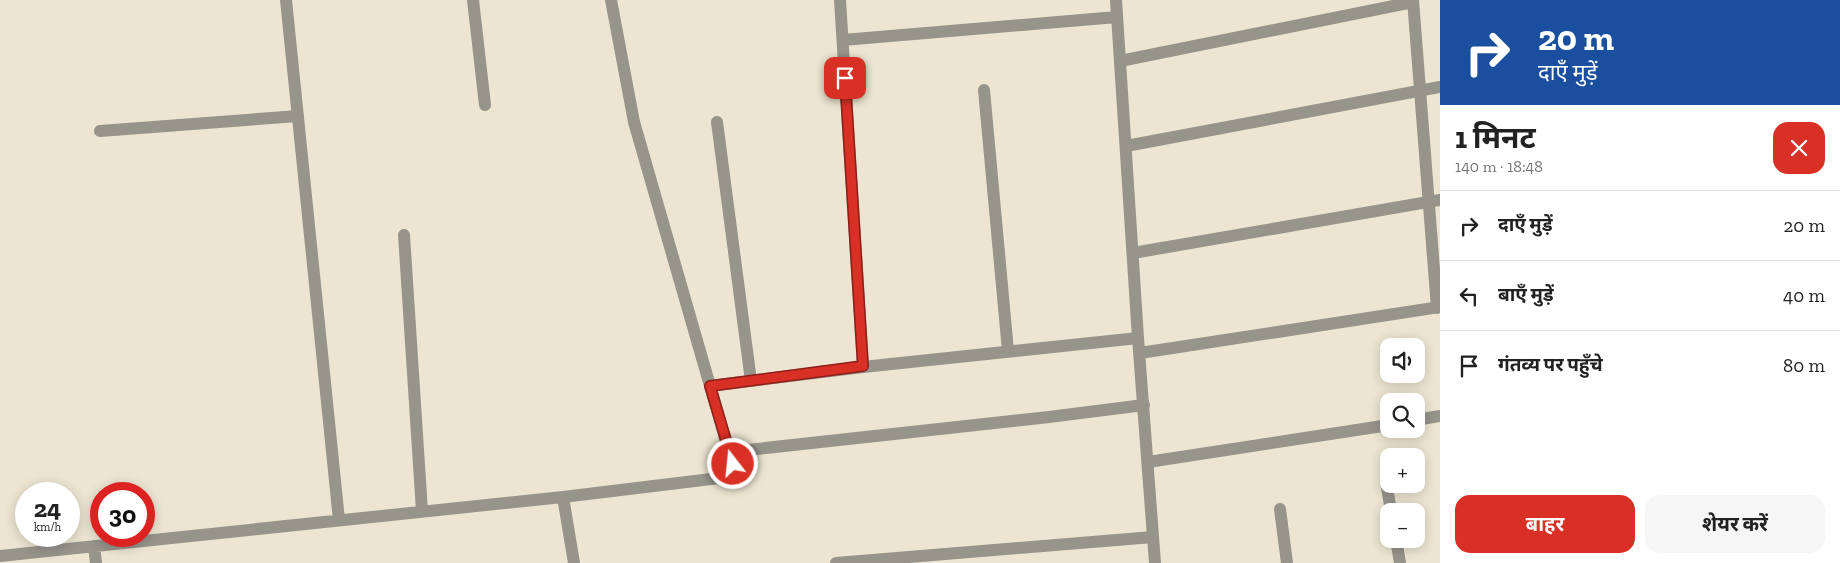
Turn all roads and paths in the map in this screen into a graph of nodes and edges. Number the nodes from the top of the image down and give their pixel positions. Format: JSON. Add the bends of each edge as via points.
{"nodes":[{"id":1,"x":286,"y":0,"type":"edge"},
{"id":2,"x":473,"y":0,"type":"edge"},
{"id":3,"x":611,"y":0,"type":"edge"},
{"id":4,"x":840,"y":0,"type":"edge"},
{"id":5,"x":1116,"y":0,"type":"edge"},
{"id":6,"x":1413,"y":1,"type":"edge"},
{"id":7,"x":1117,"y":17,"type":"junction"},
{"id":8,"x":843,"y":40,"type":"junction"},
{"id":9,"x":1120,"y":61,"type":"junction"},
{"id":10,"x":1440,"y":87,"type":"edge"},
{"id":11,"x":984,"y":90,"type":"dead end"},
{"id":12,"x":1419,"y":92,"type":"junction"},
{"id":13,"x":485,"y":105,"type":"dead end"},
{"id":14,"x":298,"y":116,"type":"junction"},
{"id":15,"x":717,"y":122,"type":"dead end"},
{"id":16,"x":100,"y":131,"type":"dead end"},
{"id":17,"x":1126,"y":146,"type":"junction"},
{"id":18,"x":1434,"y":201,"type":"edge"},
{"id":19,"x":404,"y":235,"type":"dead end"},
{"id":20,"x":1133,"y":253,"type":"junction"},
{"id":21,"x":1438,"y":308,"type":"edge"},
{"id":22,"x":1138,"y":338,"type":"junction"},
{"id":23,"x":1008,"y":351,"type":"junction"},
{"id":24,"x":1140,"y":353,"type":"junction"},
{"id":25,"x":863,"y":366,"type":"junction"},
{"id":26,"x":751,"y":381,"type":"junction"},
{"id":27,"x":710,"y":386,"type":"junction"},
{"id":28,"x":1144,"y":405,"type":"junction"},
{"id":29,"x":1440,"y":416,"type":"edge"},
{"id":30,"x":1425,"y":418,"type":"edge"},
{"id":31,"x":1380,"y":425,"type":"edge"},
{"id":32,"x":729,"y":452,"type":"junction"},
{"id":33,"x":1148,"y":462,"type":"junction"},
{"id":34,"x":563,"y":496,"type":"junction"},
{"id":35,"x":1280,"y":509,"type":"dead end"},
{"id":36,"x":422,"y":511,"type":"junction"},
{"id":37,"x":339,"y":520,"type":"junction"},
{"id":38,"x":1153,"y":537,"type":"junction"},
{"id":39,"x":155,"y":540,"type":"edge"},
{"id":40,"x":90,"y":546,"type":"edge"},
{"id":41,"x":94,"y":547,"type":"edge"},
{"id":42,"x":1398,"y":548,"type":"edge"},
{"id":43,"x":0,"y":556,"type":"edge"},
{"id":44,"x":96,"y":563,"type":"edge"},
{"id":45,"x":574,"y":563,"type":"edge"},
{"id":46,"x":836,"y":563,"type":"edge"},
{"id":47,"x":1155,"y":563,"type":"edge"},
{"id":48,"x":1286,"y":563,"type":"edge"},
{"id":49,"x":1400,"y":563,"type":"edge"}],
"edges":[{"from":1,"to":14,"type":"street"},
{"from":2,"to":13,"type":"street"},
{"from":3,"to":27,"type":"street","via":[[634,122]]},
{"from":4,"to":8,"type":"street"},
{"from":5,"to":7,"type":"street"},
{"from":6,"to":9,"type":"street"},
{"from":6,"to":12,"type":"street"},
{"from":7,"to":8,"type":"street"},
{"from":7,"to":9,"type":"street"},
{"from":8,"to":25,"type":"street"},
{"from":9,"to":17,"type":"street"},
{"from":10,"to":12,"type":"street"},
{"from":11,"to":23,"type":"street"},
{"from":12,"to":17,"type":"street"},
{"from":12,"to":18,"type":"street"},
{"from":14,"to":16,"type":"street"},
{"from":14,"to":37,"type":"street"},
{"from":15,"to":26,"type":"street"},
{"from":17,"to":20,"type":"street"},
{"from":18,"to":20,"type":"street"},
{"from":18,"to":21,"type":"street"},
{"from":19,"to":36,"type":"street"},
{"from":20,"to":22,"type":"street"},
{"from":21,"to":24,"type":"street"},
{"from":22,"to":23,"type":"street"},
{"from":22,"to":24,"type":"street"},
{"from":23,"to":25,"type":"street"},
{"from":24,"to":28,"type":"street"},
{"from":25,"to":26,"type":"street"},
{"from":26,"to":27,"type":"street"},
{"from":27,"to":32,"type":"street"},
{"from":28,"to":32,"type":"street"},
{"from":28,"to":33,"type":"street"},
{"from":29,"to":30,"type":"street"},
{"from":31,"to":33,"type":"street"},
{"from":32,"to":34,"type":"street","via":[[736,476]]},
{"from":33,"to":38,"type":"street"},
{"from":34,"to":36,"type":"street"},
{"from":34,"to":45,"type":"street"},
{"from":35,"to":48,"type":"street"},
{"from":36,"to":37,"type":"street"},
{"from":37,"to":39,"type":"street"},
{"from":38,"to":46,"type":"street"},
{"from":38,"to":47,"type":"street"},
{"from":40,"to":43,"type":"street"},
{"from":41,"to":44,"type":"street"},
{"from":42,"to":49,"type":"street"}]}
